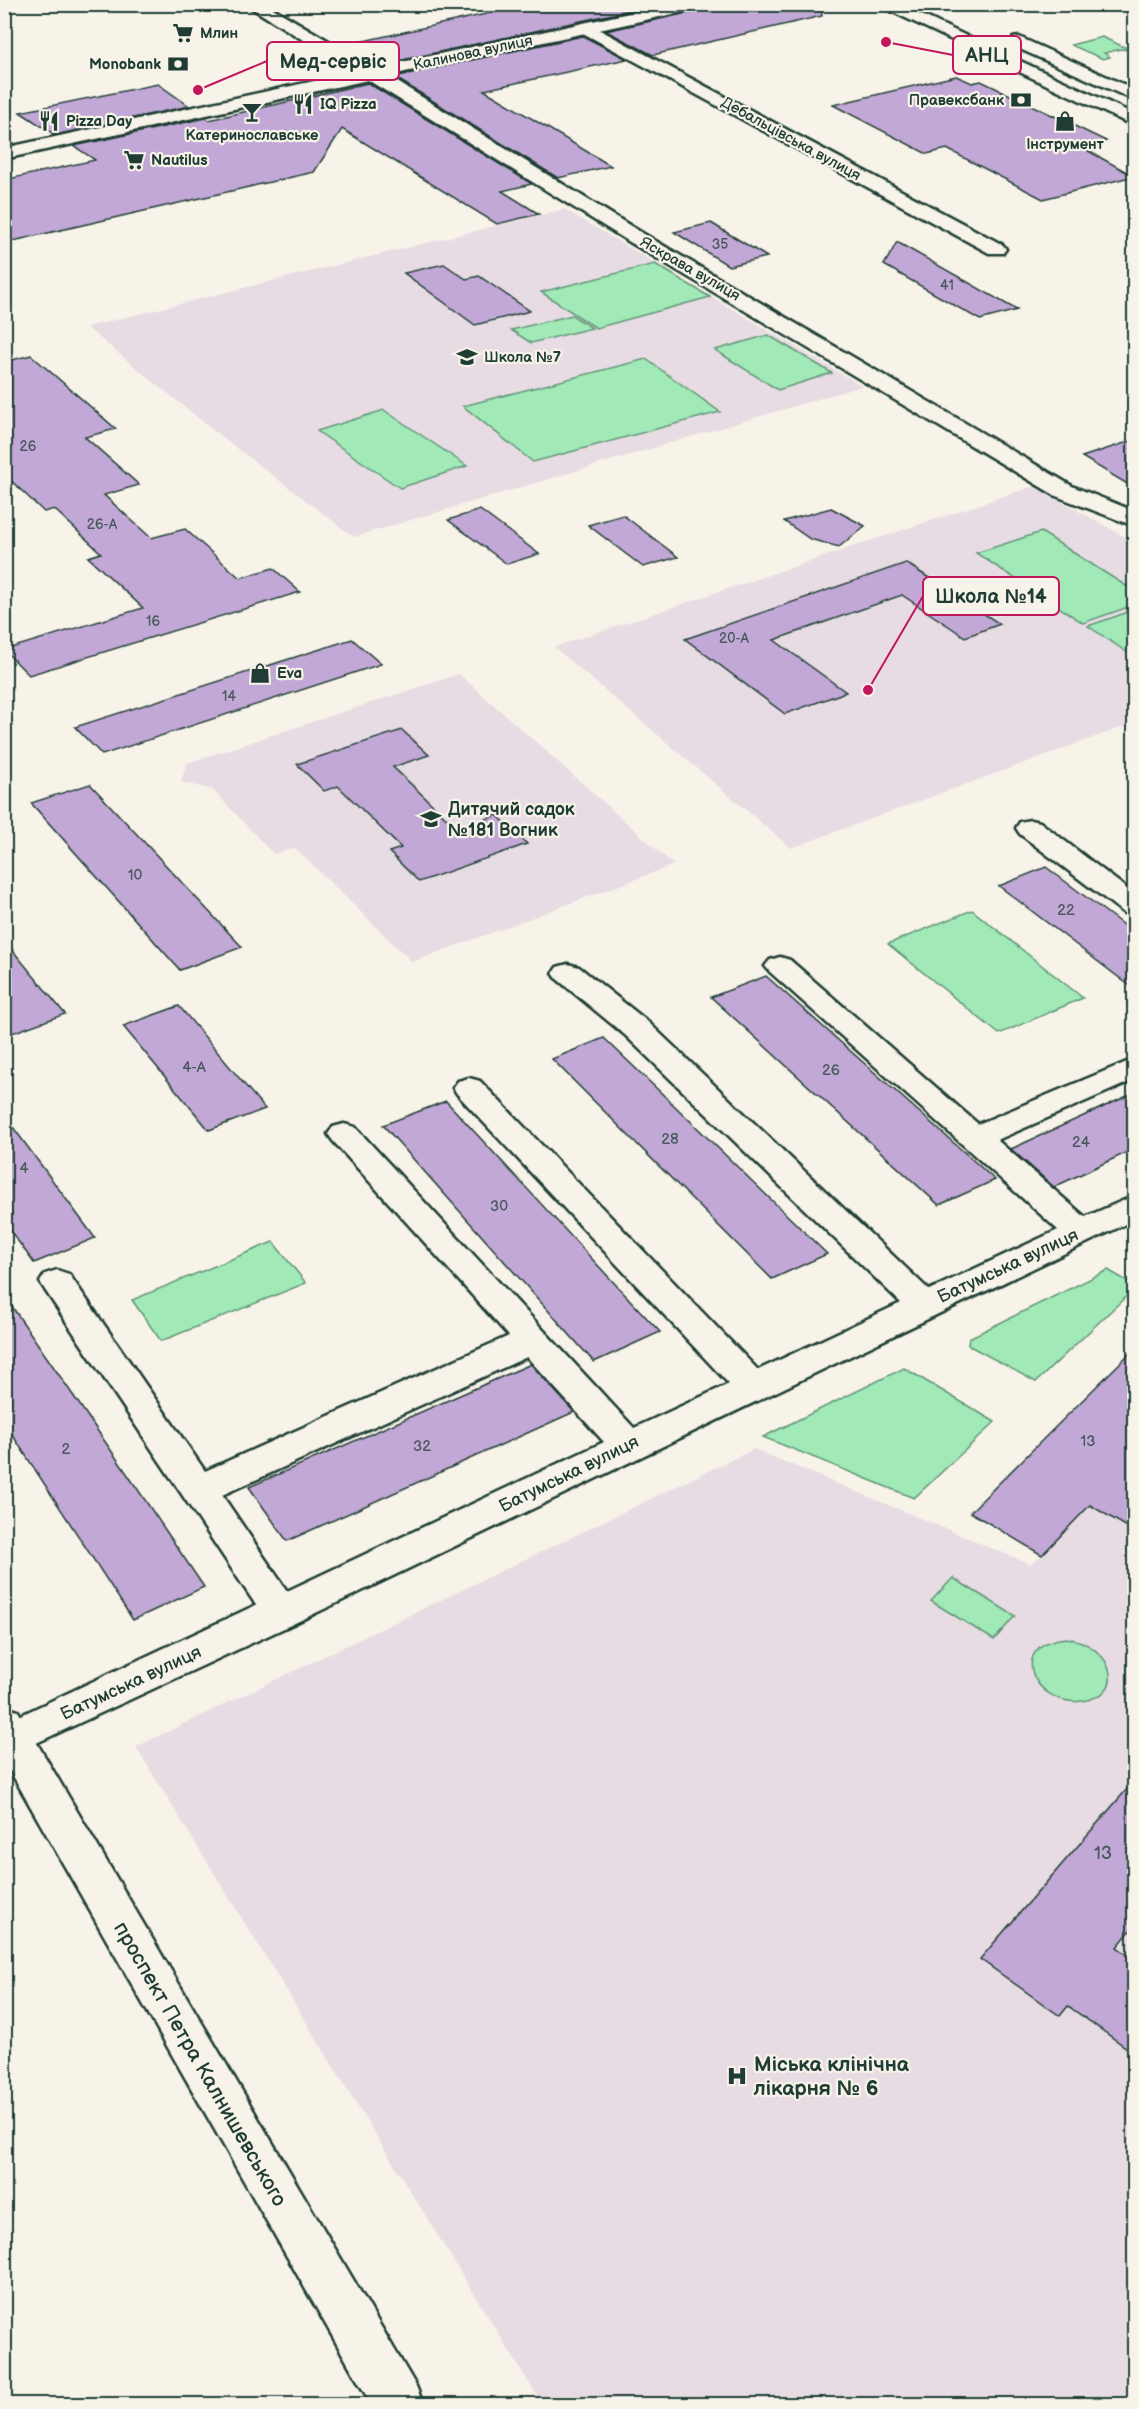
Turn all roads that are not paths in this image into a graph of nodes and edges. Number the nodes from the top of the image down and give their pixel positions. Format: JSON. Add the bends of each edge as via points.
{"nodes":[{"id":1,"x":253,"y":4,"type":"edge"},
{"id":2,"x":696,"y":4,"type":"edge"},
{"id":3,"x":884,"y":4,"type":"edge"},
{"id":4,"x":587,"y":28,"type":"junction"},
{"id":5,"x":999,"y":34,"type":"dead end"},
{"id":6,"x":372,"y":74,"type":"junction"},
{"id":7,"x":1134,"y":95,"type":"edge"},
{"id":8,"x":1134,"y":121,"type":"edge"},
{"id":9,"x":4,"y":154,"type":"edge"},
{"id":10,"x":996,"y":249,"type":"dead end"},
{"id":11,"x":1134,"y":519,"type":"edge"},
{"id":12,"x":1030,"y":828,"type":"dead end"},
{"id":13,"x":1134,"y":907,"type":"edge"},
{"id":14,"x":780,"y":966,"type":"dead end"},
{"id":15,"x":568,"y":973,"type":"dead end"},
{"id":16,"x":1134,"y":1069,"type":"edge"},
{"id":17,"x":469,"y":1088,"type":"dead end"},
{"id":18,"x":344,"y":1134,"type":"dead end"},
{"id":19,"x":976,"y":1137,"type":"junction"},
{"id":20,"x":1134,"y":1207,"type":"edge"},
{"id":21,"x":1081,"y":1232,"type":"junction"},
{"id":22,"x":57,"y":1282,"type":"dead end"},
{"id":23,"x":924,"y":1305,"type":"junction"},
{"id":24,"x":532,"y":1340,"type":"junction"},
{"id":25,"x":753,"y":1387,"type":"junction"},
{"id":26,"x":629,"y":1446,"type":"junction"},
{"id":27,"x":198,"y":1490,"type":"junction"},
{"id":28,"x":281,"y":1612,"type":"junction"},
{"id":29,"x":7,"y":1735,"type":"edge"},
{"id":30,"x":398,"y":2404,"type":"edge"}],
"edges":[{"from":1,"to":6,"type":"street","name":"Яскрава вулиця"},
{"from":2,"to":4,"type":"street","name":"Калинова вулиця"},
{"from":3,"to":8,"type":"street"},
{"from":4,"to":6,"type":"street","name":"Калинова вулиця"},
{"from":4,"to":10,"type":"street","name":"Дебальцівська вулиця"},
{"from":5,"to":7,"type":"street"},
{"from":6,"to":9,"type":"street","name":"Калинова вулиця"},
{"from":6,"to":11,"type":"street","name":"Яскрава вулиця","via":[[635,237],[1054,485]]},
{"from":12,"to":13,"type":"street"},
{"from":14,"to":19,"type":"street"},
{"from":15,"to":23,"type":"street","via":[[636,1028]]},
{"from":16,"to":19,"type":"street"},
{"from":17,"to":25,"type":"street"},
{"from":18,"to":24,"type":"street"},
{"from":19,"to":21,"type":"street"},
{"from":20,"to":21,"type":"street","name":"Батумська вулиця"},
{"from":21,"to":23,"type":"street","name":"Батумська вулиця"},
{"from":22,"to":27,"type":"street"},
{"from":23,"to":25,"type":"street","name":"Батумська вулиця"},
{"from":24,"to":26,"type":"street"},
{"from":24,"to":27,"type":"street"},
{"from":25,"to":26,"type":"street","name":"Батумська вулиця"},
{"from":26,"to":28,"type":"street","name":"Батумська вулиця"},
{"from":27,"to":28,"type":"street"},
{"from":28,"to":29,"type":"street","name":"Батумська вулиця"},
{"from":29,"to":30,"type":"street","name":"проспект Петра Калнишевського"}]}
